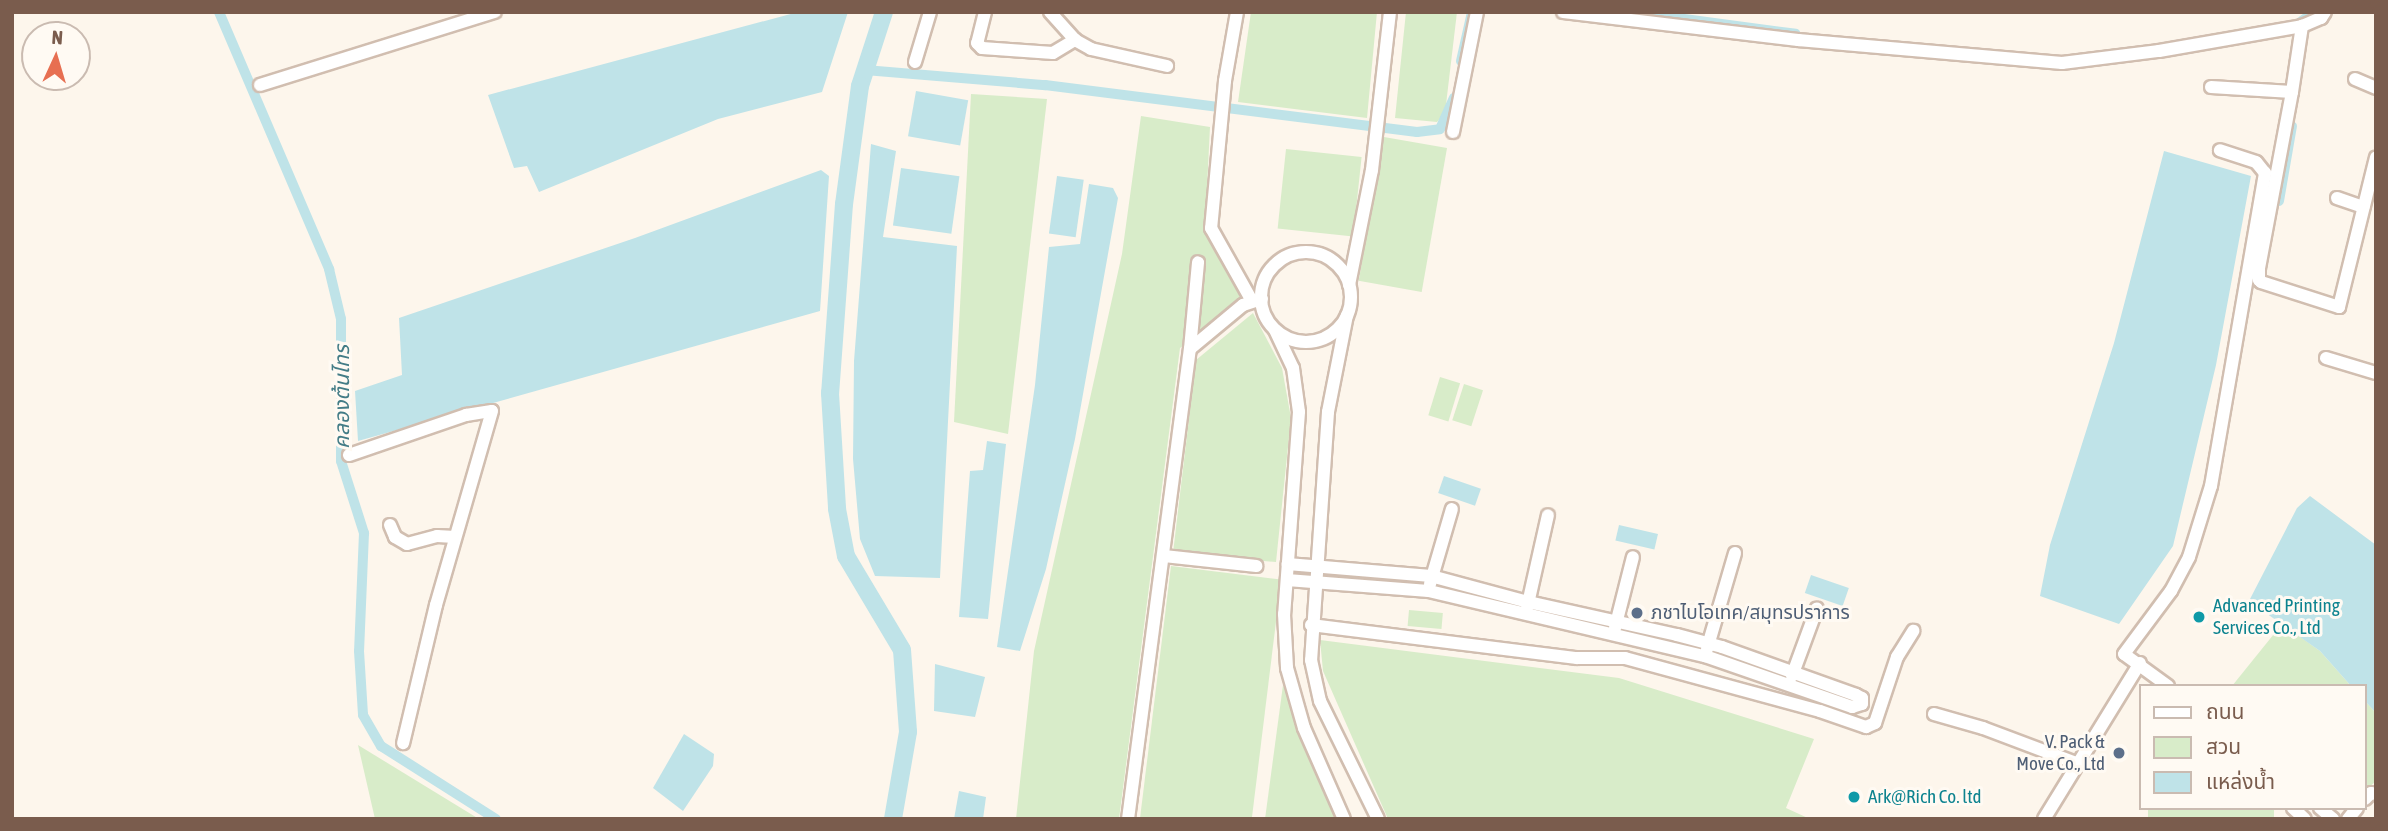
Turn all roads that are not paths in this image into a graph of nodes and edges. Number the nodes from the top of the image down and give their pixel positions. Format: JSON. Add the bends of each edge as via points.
{"nodes":[{"id":1,"x":495,"y":12,"type":"edge"},
{"id":2,"x":930,"y":12,"type":"edge"},
{"id":3,"x":985,"y":12,"type":"edge"},
{"id":4,"x":1050,"y":12,"type":"edge"},
{"id":5,"x":1390,"y":12,"type":"edge"},
{"id":6,"x":1476,"y":12,"type":"edge"},
{"id":7,"x":1563,"y":12,"type":"edge"},
{"id":8,"x":1235,"y":14,"type":"edge"},
{"id":9,"x":2323,"y":15,"type":"edge"},
{"id":10,"x":2304,"y":26,"type":"junction"},
{"id":11,"x":1075,"y":40,"type":"junction"},
{"id":12,"x":915,"y":62,"type":"dead end"},
{"id":13,"x":1167,"y":66,"type":"dead end"},
{"id":14,"x":2355,"y":79,"type":"dead end"},
{"id":15,"x":260,"y":85,"type":"dead end"},
{"id":16,"x":2211,"y":87,"type":"dead end"},
{"id":17,"x":2376,"y":88,"type":"edge"},
{"id":18,"x":2292,"y":92,"type":"junction"},
{"id":19,"x":1453,"y":132,"type":"dead end"},
{"id":20,"x":2220,"y":150,"type":"dead end"},
{"id":21,"x":2376,"y":158,"type":"edge"},
{"id":22,"x":2373,"y":181,"type":"edge"},
{"id":23,"x":2337,"y":198,"type":"dead end"},
{"id":24,"x":2363,"y":207,"type":"junction"},
{"id":25,"x":1198,"y":262,"type":"dead end"},
{"id":26,"x":1349,"y":285,"type":"junction"},
{"id":27,"x":1257,"y":300,"type":"junction"},
{"id":28,"x":1347,"y":315,"type":"junction"},
{"id":29,"x":1275,"y":330,"type":"junction"},
{"id":30,"x":1190,"y":349,"type":"junction"},
{"id":31,"x":2326,"y":358,"type":"dead end"},
{"id":32,"x":2376,"y":373,"type":"edge"},
{"id":33,"x":349,"y":455,"type":"dead end"},
{"id":34,"x":1452,"y":509,"type":"dead end"},
{"id":35,"x":1548,"y":515,"type":"dead end"},
{"id":36,"x":390,"y":525,"type":"dead end"},
{"id":37,"x":455,"y":537,"type":"junction"},
{"id":38,"x":1735,"y":553,"type":"dead end"},
{"id":39,"x":1164,"y":556,"type":"junction"},
{"id":40,"x":1633,"y":557,"type":"dead end"},
{"id":41,"x":1288,"y":564,"type":"junction"},
{"id":42,"x":1256,"y":566,"type":"dead end"},
{"id":43,"x":1317,"y":567,"type":"junction"},
{"id":44,"x":1431,"y":576,"type":"junction"},
{"id":45,"x":1287,"y":580,"type":"junction"},
{"id":46,"x":1316,"y":582,"type":"junction"},
{"id":47,"x":1429,"y":591,"type":"junction"},
{"id":48,"x":1817,"y":608,"type":"dead end"},
{"id":49,"x":1527,"y":609,"type":"junction"},
{"id":50,"x":1617,"y":621,"type":"junction"},
{"id":51,"x":1311,"y":625,"type":"junction"},
{"id":52,"x":1913,"y":631,"type":"dead end"},
{"id":53,"x":1614,"y":635,"type":"junction"},
{"id":54,"x":1708,"y":642,"type":"junction"},
{"id":55,"x":1705,"y":656,"type":"junction"},
{"id":56,"x":2140,"y":663,"type":"junction"},
{"id":57,"x":1794,"y":671,"type":"junction"},
{"id":58,"x":2166,"y":684,"type":"edge"},
{"id":59,"x":1789,"y":686,"type":"junction"},
{"id":60,"x":1934,"y":714,"type":"dead end"},
{"id":61,"x":403,"y":743,"type":"dead end"},
{"id":62,"x":2076,"y":763,"type":"junction"},
{"id":63,"x":1128,"y":819,"type":"edge"},
{"id":64,"x":1343,"y":819,"type":"edge"},
{"id":65,"x":1378,"y":819,"type":"edge"},
{"id":66,"x":2044,"y":819,"type":"edge"}],
"edges":[{"from":1,"to":15,"type":"street"},
{"from":2,"to":12,"type":"street"},
{"from":3,"to":11,"type":"street","via":[[977,43],[982,47],[1053,53]]},
{"from":4,"to":11,"type":"street"},
{"from":5,"to":26,"type":"street","via":[[1375,137]]},
{"from":6,"to":19,"type":"street"},
{"from":7,"to":10,"type":"street","via":[[1798,40],[2062,63]]},
{"from":8,"to":27,"type":"street","via":[[1211,228]]},
{"from":9,"to":10,"type":"street"},
{"from":10,"to":18,"type":"street"},
{"from":11,"to":13,"type":"street","via":[[1091,49]]},
{"from":14,"to":17,"type":"street"},
{"from":16,"to":18,"type":"street"},
{"from":18,"to":24,"type":"street","via":[[2259,280],[2339,307]]},
{"from":20,"to":56,"type":"street","via":[[2256,162],[2264,173],[2210,486],[2189,557],[2171,591],[2124,654]]},
{"from":21,"to":22,"type":"street"},
{"from":22,"to":24,"type":"street"},
{"from":23,"to":24,"type":"street"},
{"from":25,"to":30,"type":"street"},
{"from":26,"to":27,"type":"street","via":[[1332,260],[1303,252],[1275,264]]},
{"from":26,"to":28,"type":"street"},
{"from":27,"to":29,"type":"street"},
{"from":27,"to":30,"type":"street"},
{"from":28,"to":29,"type":"street","via":[[1340,327],[1315,341],[1301,342]]},
{"from":28,"to":43,"type":"street","via":[[1328,412]]},
{"from":29,"to":41,"type":"street","via":[[1293,368],[1299,412]]},
{"from":30,"to":39,"type":"street"},
{"from":31,"to":32,"type":"street"},
{"from":33,"to":37,"type":"street","via":[[466,415],[492,411]]},
{"from":34,"to":44,"type":"street"},
{"from":35,"to":49,"type":"street"},
{"from":36,"to":37,"type":"street","via":[[395,537],[407,544],[437,536]]},
{"from":37,"to":61,"type":"street"},
{"from":38,"to":54,"type":"street"},
{"from":39,"to":42,"type":"street"},
{"from":39,"to":63,"type":"street"},
{"from":40,"to":50,"type":"street"},
{"from":41,"to":43,"type":"street"},
{"from":41,"to":45,"type":"street"},
{"from":43,"to":44,"type":"street"},
{"from":43,"to":46,"type":"street"},
{"from":44,"to":47,"type":"street"},
{"from":44,"to":49,"type":"street"},
{"from":45,"to":46,"type":"street"},
{"from":45,"to":64,"type":"street","via":[[1286,668],[1304,728]]},
{"from":46,"to":47,"type":"street"},
{"from":46,"to":51,"type":"street"},
{"from":47,"to":49,"type":"street"},
{"from":48,"to":57,"type":"street"},
{"from":49,"to":50,"type":"street"},
{"from":49,"to":53,"type":"street"},
{"from":50,"to":53,"type":"street"},
{"from":50,"to":54,"type":"street"},
{"from":51,"to":52,"type":"street","via":[[1577,658],[1625,658],[1820,710],[1866,727],[1875,723],[1897,657]]},
{"from":51,"to":65,"type":"street","via":[[1311,660],[1320,701]]},
{"from":53,"to":55,"type":"street"},
{"from":54,"to":55,"type":"street"},
{"from":54,"to":57,"type":"street"},
{"from":55,"to":59,"type":"street"},
{"from":56,"to":58,"type":"street"},
{"from":56,"to":62,"type":"street"},
{"from":57,"to":59,"type":"street"},
{"from":57,"to":59,"type":"street","via":[[1859,696],[1862,704],[1855,708]]},
{"from":60,"to":62,"type":"street"},
{"from":62,"to":66,"type":"street"}]}
